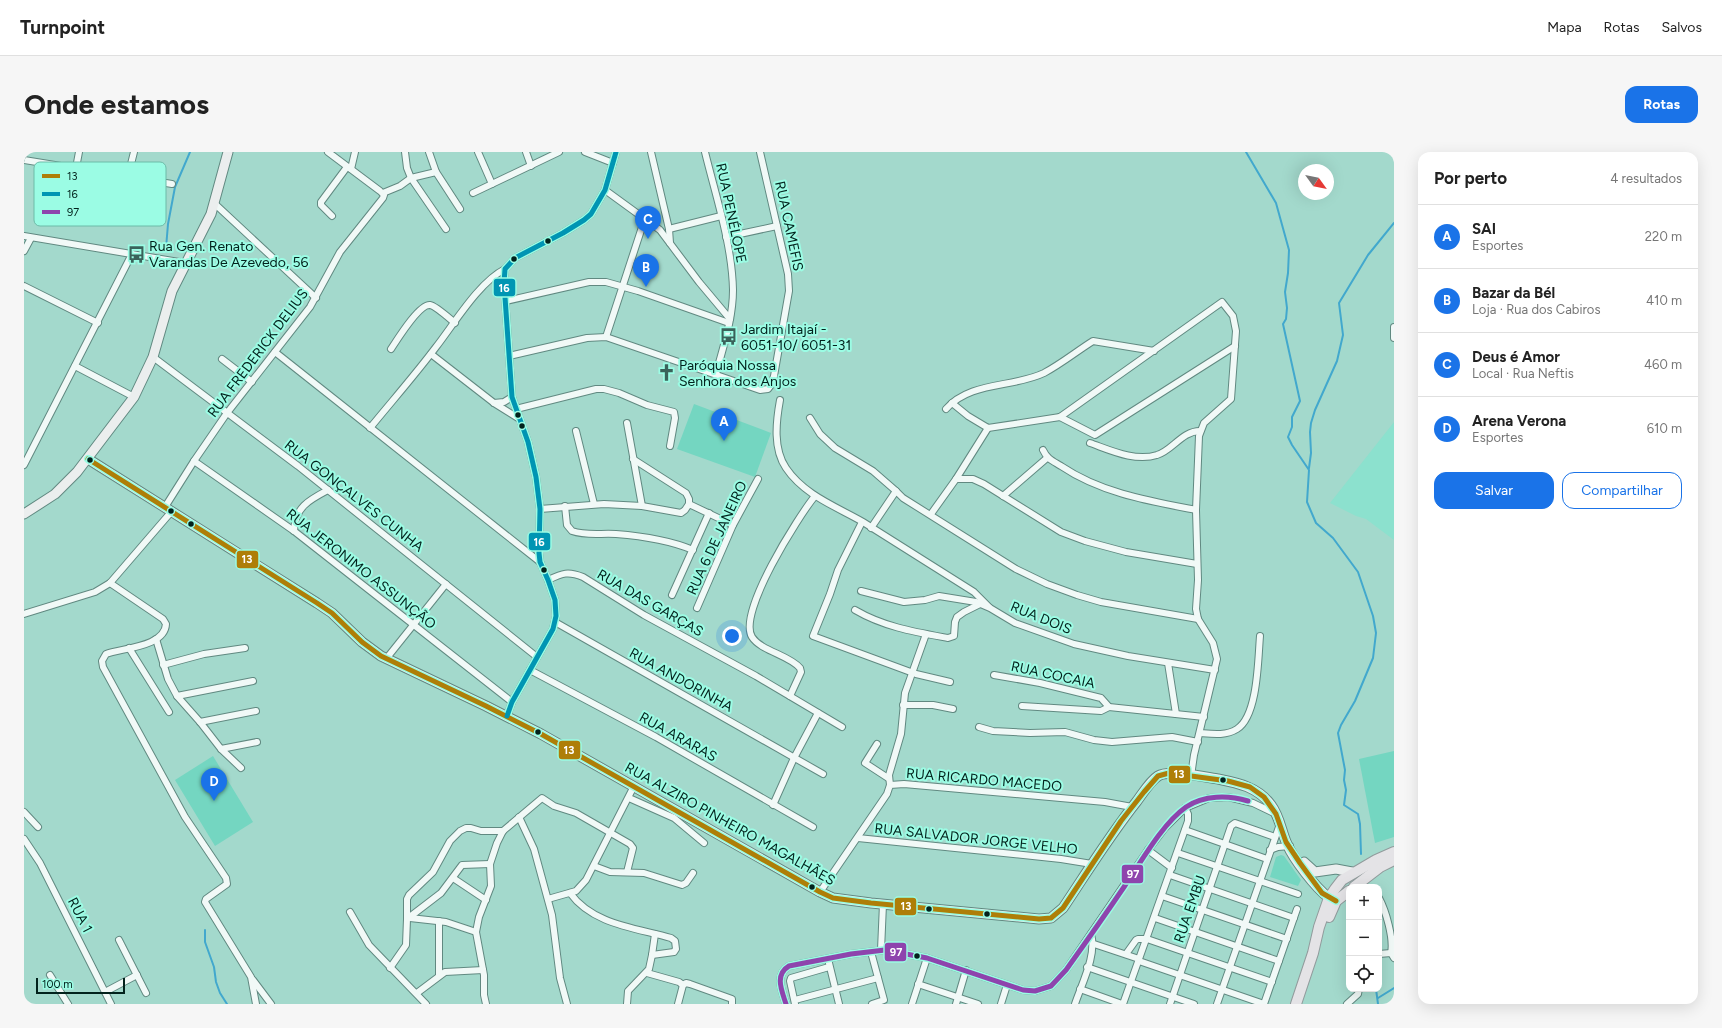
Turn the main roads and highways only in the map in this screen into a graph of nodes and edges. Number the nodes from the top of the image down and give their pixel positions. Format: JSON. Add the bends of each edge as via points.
{"nodes":[{"id":1,"x":1394,"y":852,"type":"edge"},
{"id":2,"x":1394,"y":860,"type":"edge"},
{"id":3,"x":1351,"y":884,"type":"edge"},
{"id":4,"x":1354,"y":884,"type":"edge"},
{"id":5,"x":1354,"y":884,"type":"edge"},
{"id":6,"x":1346,"y":890,"type":"edge"},
{"id":7,"x":1333,"y":900,"type":"junction"},
{"id":8,"x":1296,"y":1004,"type":"edge"}],
"edges":[{"from":1,"to":4,"type":"main road","via":[[1376,860]]},
{"from":2,"to":5,"type":"main road"},
{"from":3,"to":7,"type":"main road","via":[[1342,880]]},
{"from":6,"to":7,"type":"main road"},
{"from":7,"to":8,"type":"main road","via":[[1319,928]]}]}
